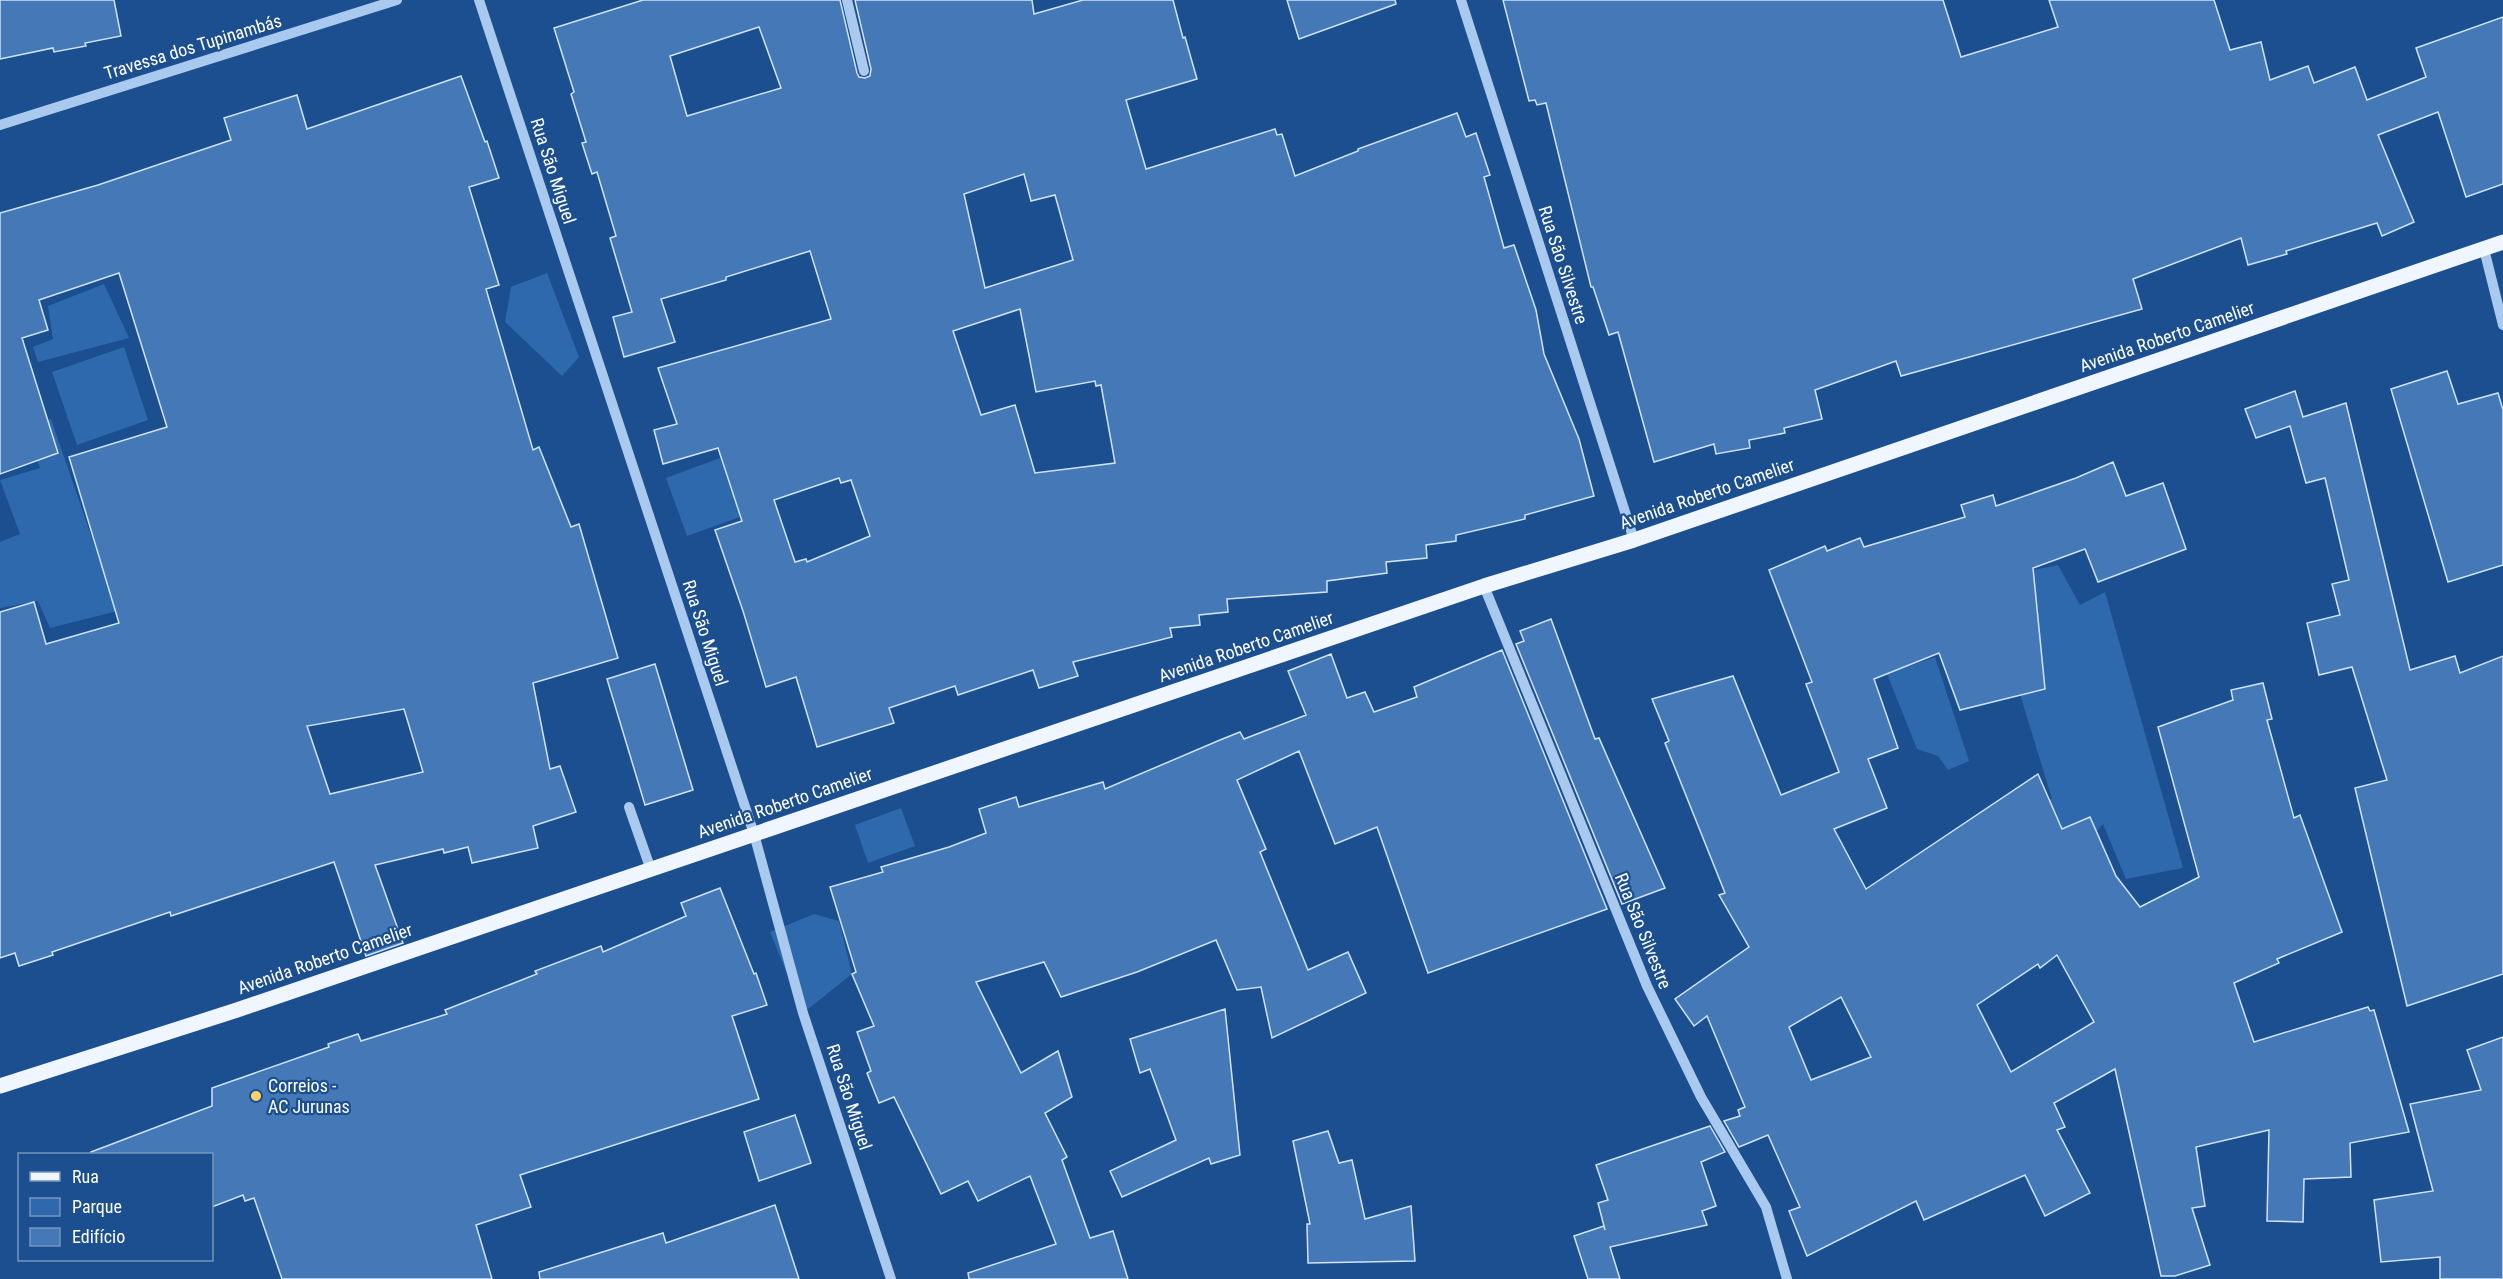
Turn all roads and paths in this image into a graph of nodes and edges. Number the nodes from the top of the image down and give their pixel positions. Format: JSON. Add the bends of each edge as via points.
{"nodes":[{"id":1,"x":397,"y":0,"type":"edge"},
{"id":2,"x":479,"y":0,"type":"edge"},
{"id":3,"x":847,"y":0,"type":"edge"},
{"id":4,"x":1461,"y":0,"type":"edge"},
{"id":5,"x":864,"y":71,"type":"dead end"},
{"id":6,"x":0,"y":125,"type":"edge"},
{"id":7,"x":2503,"y":243,"type":"edge"},
{"id":8,"x":2484,"y":249,"type":"junction"},
{"id":9,"x":2503,"y":325,"type":"edge"},
{"id":10,"x":1634,"y":540,"type":"junction"},
{"id":11,"x":1484,"y":586,"type":"junction"},
{"id":12,"x":629,"y":807,"type":"dead end"},
{"id":13,"x":754,"y":834,"type":"junction"},
{"id":14,"x":651,"y":870,"type":"junction"},
{"id":15,"x":0,"y":1086,"type":"edge"},
{"id":16,"x":891,"y":1279,"type":"edge"},
{"id":17,"x":1787,"y":1279,"type":"edge"}],
"edges":[{"from":1,"to":6,"type":"street","name":"Travessa dos Tupinambás"},
{"from":2,"to":13,"type":"street","name":"Rua São Miguel"},
{"from":3,"to":5,"type":"street"},
{"from":4,"to":10,"type":"street","name":"Rua São Silvestre"},
{"from":7,"to":8,"type":"main road","name":"Avenida Roberto Camelier"},
{"from":8,"to":9,"type":"street"},
{"from":8,"to":10,"type":"main road","name":"Avenida Roberto Camelier"},
{"from":10,"to":11,"type":"main road","name":"Avenida Roberto Camelier"},
{"from":11,"to":13,"type":"main road","name":"Avenida Roberto Camelier"},
{"from":11,"to":17,"type":"street","name":"Rua São Silvestre","via":[[1647,986],[1701,1097],[1766,1207]]},
{"from":12,"to":14,"type":"street"},
{"from":13,"to":14,"type":"main road","name":"Avenida Roberto Camelier"},
{"from":13,"to":16,"type":"street","name":"Rua São Miguel","via":[[803,1013]]},
{"from":14,"to":15,"type":"main road","name":"Avenida Roberto Camelier"}]}
